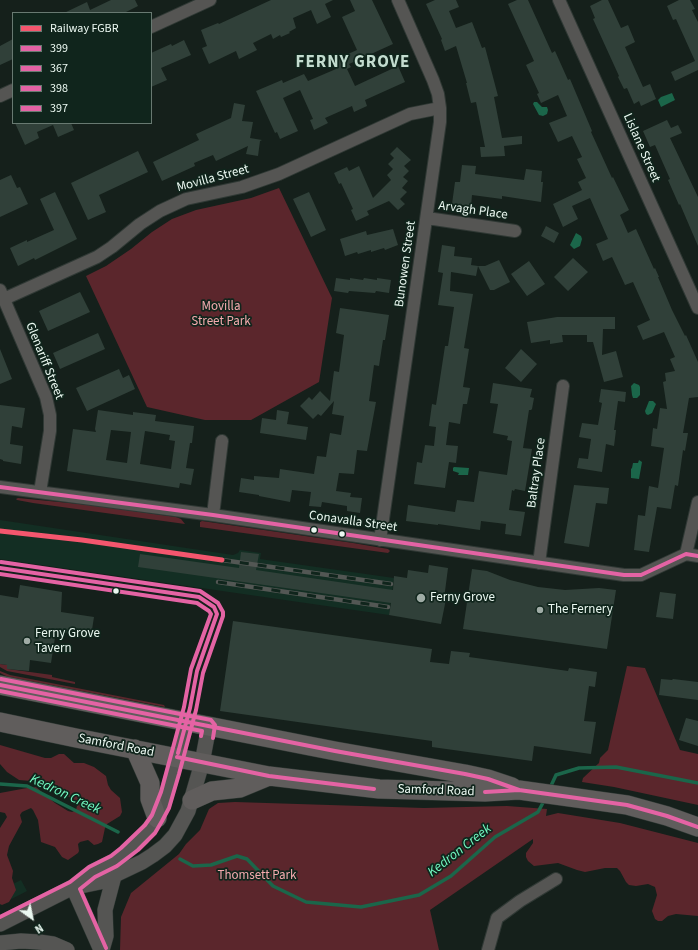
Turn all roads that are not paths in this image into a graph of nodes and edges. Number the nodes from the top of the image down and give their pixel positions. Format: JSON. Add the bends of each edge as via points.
{"nodes":[{"id":1,"x":210,"y":0,"type":"edge"},
{"id":2,"x":398,"y":0,"type":"edge"},
{"id":3,"x":559,"y":0,"type":"edge"},
{"id":4,"x":152,"y":27,"type":"edge"},
{"id":5,"x":12,"y":90,"type":"edge"},
{"id":6,"x":0,"y":96,"type":"edge"},
{"id":7,"x":440,"y":108,"type":"junction"},
{"id":8,"x":427,"y":218,"type":"junction"},
{"id":9,"x":515,"y":231,"type":"dead end"},
{"id":10,"x":2,"y":295,"type":"edge"},
{"id":11,"x":698,"y":308,"type":"edge"},
{"id":12,"x":563,"y":386,"type":"dead end"},
{"id":13,"x":222,"y":441,"type":"dead end"},
{"id":14,"x":0,"y":487,"type":"edge"},
{"id":15,"x":40,"y":492,"type":"junction"},
{"id":16,"x":698,"y":502,"type":"edge"},
{"id":17,"x":212,"y":515,"type":"junction"},
{"id":18,"x":380,"y":540,"type":"junction"},
{"id":19,"x":692,"y":555,"type":"edge"},
{"id":20,"x":539,"y":563,"type":"junction"},
{"id":21,"x":0,"y":685,"type":"edge"},
{"id":22,"x":0,"y":722,"type":"edge"},
{"id":23,"x":187,"y":722,"type":"junction"},
{"id":24,"x":209,"y":726,"type":"junction"},
{"id":25,"x":135,"y":749,"type":"junction"},
{"id":26,"x":177,"y":757,"type":"junction"},
{"id":27,"x":202,"y":763,"type":"junction"},
{"id":28,"x":269,"y":776,"type":"junction"},
{"id":29,"x":519,"y":790,"type":"junction"},
{"id":30,"x":192,"y":800,"type":"junction"},
{"id":31,"x":157,"y":818,"type":"junction"},
{"id":32,"x":698,"y":827,"type":"edge"},
{"id":33,"x":114,"y":876,"type":"junction"},
{"id":34,"x":556,"y":879,"type":"dead end"},
{"id":35,"x":73,"y":887,"type":"junction"},
{"id":36,"x":0,"y":924,"type":"edge"},
{"id":37,"x":0,"y":943,"type":"edge"},
{"id":38,"x":67,"y":950,"type":"edge"},
{"id":39,"x":102,"y":950,"type":"edge"},
{"id":40,"x":488,"y":950,"type":"edge"}],
"edges":[{"from":1,"to":4,"type":"street"},
{"from":2,"to":7,"type":"street","name":"Bunowen Street","via":[[433,80]]},
{"from":3,"to":11,"type":"street","name":"Lislane Street"},
{"from":5,"to":6,"type":"street"},
{"from":7,"to":8,"type":"street","name":"Bunowen Street"},
{"from":7,"to":10,"type":"street","name":"Movilla Street","via":[[410,114],[278,174],[242,187],[186,199],[140,224],[96,258]]},
{"from":8,"to":9,"type":"street","name":"Arvagh Place"},
{"from":8,"to":18,"type":"street","name":"Bunowen Street"},
{"from":10,"to":15,"type":"street","name":"Glenariff Street","via":[[46,397],[50,415],[50,431]]},
{"from":12,"to":20,"type":"street","name":"Baltray Place"},
{"from":13,"to":17,"type":"street"},
{"from":14,"to":15,"type":"street","name":"Conavalla Street"},
{"from":15,"to":17,"type":"street","name":"Conavalla Street"},
{"from":16,"to":19,"type":"street"},
{"from":17,"to":18,"type":"street","name":"Conavalla Street"},
{"from":18,"to":20,"type":"street","name":"Conavalla Street"},
{"from":19,"to":20,"type":"street","name":"Conavalla Street","via":[[633,576]]},
{"from":21,"to":23,"type":"main road","name":"Samford Road"},
{"from":22,"to":25,"type":"main road","name":"Samford Road"},
{"from":23,"to":24,"type":"main road","name":"Samford Road"},
{"from":23,"to":26,"type":"street"},
{"from":24,"to":27,"type":"street"},
{"from":24,"to":29,"type":"main road","name":"Samford Road","via":[[471,775]]},
{"from":25,"to":26,"type":"main road","name":"Samford Road"},
{"from":25,"to":31,"type":"main road","via":[[150,783],[150,799]]},
{"from":26,"to":27,"type":"main road","name":"Samford Road"},
{"from":26,"to":31,"type":"street","via":[[167,794]]},
{"from":27,"to":28,"type":"main road","name":"Samford Road"},
{"from":27,"to":30,"type":"street"},
{"from":28,"to":29,"type":"main road","name":"Samford Road","via":[[379,789],[485,792]]},
{"from":28,"to":30,"type":"main road","via":[[240,788],[212,791]]},
{"from":29,"to":32,"type":"main road","name":"Samford Road","via":[[627,805]]},
{"from":30,"to":33,"type":"street","via":[[181,825],[165,846],[142,862]]},
{"from":31,"to":35,"type":"street","via":[[134,846]]},
{"from":33,"to":35,"type":"street","via":[[100,882]]},
{"from":33,"to":39,"type":"street","via":[[105,910],[106,936]]},
{"from":34,"to":40,"type":"street","via":[[520,900],[497,918]]},
{"from":35,"to":36,"type":"street"},
{"from":35,"to":39,"type":"street"},
{"from":37,"to":38,"type":"street","via":[[39,942]]}]}
